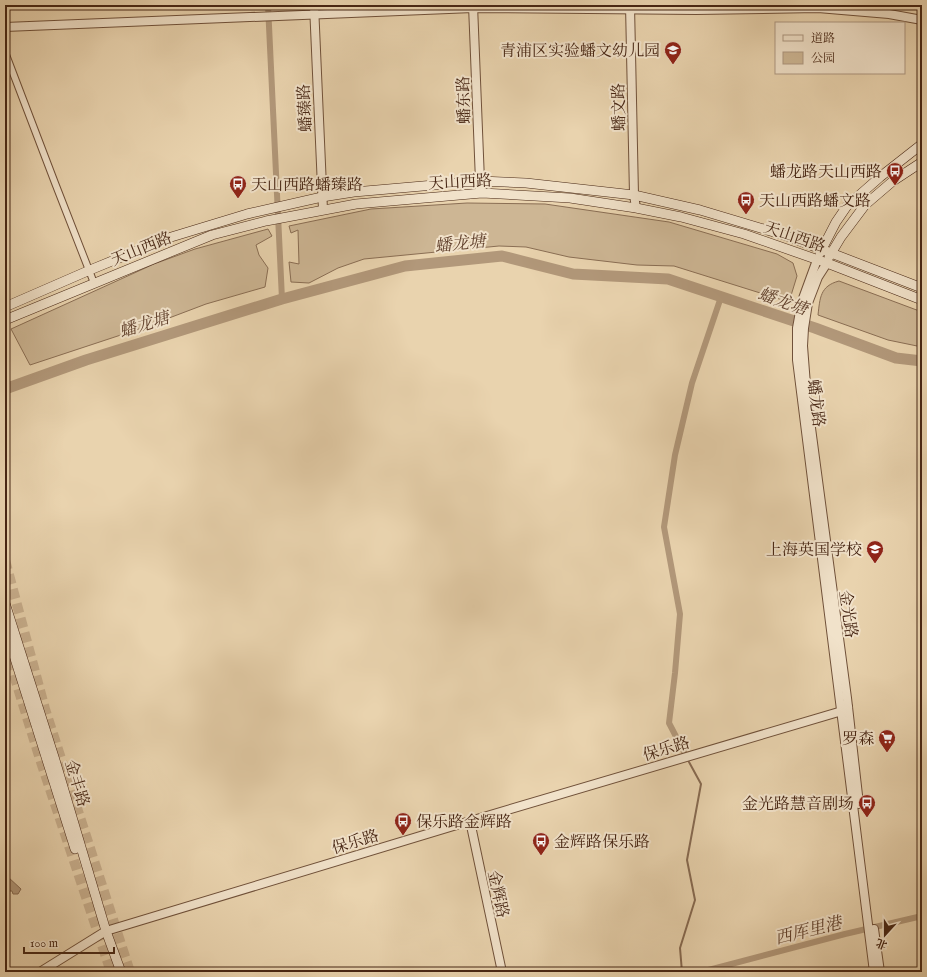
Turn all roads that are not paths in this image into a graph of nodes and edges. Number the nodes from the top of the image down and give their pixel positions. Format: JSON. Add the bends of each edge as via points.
{"nodes":[{"id":1,"x":314,"y":5,"type":"edge"},
{"id":2,"x":473,"y":6,"type":"edge"},
{"id":3,"x":630,"y":7,"type":"edge"},
{"id":4,"x":314,"y":15,"type":"junction"},
{"id":5,"x":922,"y":20,"type":"edge"},
{"id":6,"x":5,"y":27,"type":"edge"},
{"id":7,"x":5,"y":52,"type":"edge"},
{"id":8,"x":922,"y":144,"type":"edge"},
{"id":9,"x":920,"y":164,"type":"edge"},
{"id":10,"x":480,"y":181,"type":"junction"},
{"id":11,"x":482,"y":193,"type":"junction"},
{"id":12,"x":634,"y":195,"type":"junction"},
{"id":13,"x":322,"y":197,"type":"junction"},
{"id":14,"x":636,"y":208,"type":"junction"},
{"id":15,"x":323,"y":210,"type":"junction"},
{"id":16,"x":822,"y":248,"type":"junction"},
{"id":17,"x":832,"y":252,"type":"junction"},
{"id":18,"x":817,"y":260,"type":"junction"},
{"id":19,"x":827,"y":263,"type":"junction"},
{"id":20,"x":90,"y":270,"type":"junction"},
{"id":21,"x":94,"y":283,"type":"junction"},
{"id":22,"x":922,"y":288,"type":"edge"},
{"id":23,"x":922,"y":300,"type":"edge"},
{"id":24,"x":805,"y":302,"type":"junction"},
{"id":25,"x":5,"y":307,"type":"edge"},
{"id":26,"x":5,"y":320,"type":"edge"},
{"id":27,"x":5,"y":603,"type":"edge"},
{"id":28,"x":5,"y":627,"type":"edge"},
{"id":29,"x":845,"y":709,"type":"junction"},
{"id":30,"x":470,"y":821,"type":"junction"},
{"id":31,"x":104,"y":932,"type":"junction"},
{"id":32,"x":873,"y":942,"type":"junction"},
{"id":33,"x":40,"y":972,"type":"edge"},
{"id":34,"x":115,"y":972,"type":"edge"},
{"id":35,"x":121,"y":972,"type":"edge"},
{"id":36,"x":502,"y":972,"type":"edge"},
{"id":37,"x":874,"y":972,"type":"edge"},
{"id":38,"x":880,"y":972,"type":"edge"}],
"edges":[{"from":1,"to":4,"type":"street","name":"蟠臻路"},
{"from":2,"to":3,"type":"street"},
{"from":2,"to":4,"type":"street"},
{"from":2,"to":10,"type":"street","name":"蟠东路"},
{"from":3,"to":5,"type":"street","via":[[696,10],[818,8],[889,14]]},
{"from":3,"to":12,"type":"street","name":"蟠文路"},
{"from":4,"to":6,"type":"street"},
{"from":4,"to":13,"type":"street","name":"蟠臻路"},
{"from":7,"to":20,"type":"street"},
{"from":8,"to":16,"type":"main road","name":"蟠龙路","via":[[847,206]]},
{"from":9,"to":17,"type":"main road","via":[[893,181],[865,205]]},
{"from":10,"to":11,"type":"street","name":"蟠东路"},
{"from":10,"to":12,"type":"main road","name":"天山西路","via":[[526,182]]},
{"from":10,"to":13,"type":"main road","name":"天山西路"},
{"from":11,"to":14,"type":"main road","name":"天山西路","via":[[570,198]]},
{"from":11,"to":15,"type":"main road","name":"天山西路","via":[[356,204]]},
{"from":12,"to":14,"type":"street","name":"蟠文路"},
{"from":12,"to":16,"type":"main road","name":"天山西路","via":[[700,210]]},
{"from":13,"to":15,"type":"street","name":"蟠臻路"},
{"from":13,"to":20,"type":"main road","name":"天山西路","via":[[247,214],[168,238]]},
{"from":14,"to":18,"type":"main road","name":"天山西路","via":[[744,234]]},
{"from":15,"to":21,"type":"main road","name":"天山西路","via":[[212,235]]},
{"from":16,"to":17,"type":"main road","name":"天山西路"},
{"from":16,"to":18,"type":"main road","name":"蟠龙路"},
{"from":17,"to":19,"type":"main road"},
{"from":17,"to":22,"type":"main road","name":"天山西路"},
{"from":18,"to":19,"type":"main road","name":"天山西路"},
{"from":18,"to":24,"type":"street","name":"蟠龙路"},
{"from":19,"to":23,"type":"main road","name":"天山西路"},
{"from":19,"to":24,"type":"street"},
{"from":20,"to":21,"type":"street"},
{"from":20,"to":25,"type":"main road","name":"天山西路"},
{"from":21,"to":26,"type":"main road","name":"天山西路"},
{"from":24,"to":29,"type":"street","name":"蟠龙路","via":[[798,328],[800,346],[796,360]]},
{"from":27,"to":31,"type":"main road","name":"金丰路","via":[[55,760]]},
{"from":28,"to":31,"type":"main road"},
{"from":29,"to":30,"type":"street","name":"保乐路"},
{"from":29,"to":32,"type":"street","via":[[872,914]]},
{"from":29,"to":32,"type":"street","via":[[868,923]]},
{"from":30,"to":31,"type":"street","name":"保乐路"},
{"from":30,"to":36,"type":"street","name":"金辉路"},
{"from":31,"to":33,"type":"street","name":"保乐路"},
{"from":31,"to":34,"type":"main road","name":"金丰路"},
{"from":31,"to":35,"type":"main road","name":"金丰路"},
{"from":32,"to":37,"type":"street"},
{"from":32,"to":38,"type":"street"}]}
